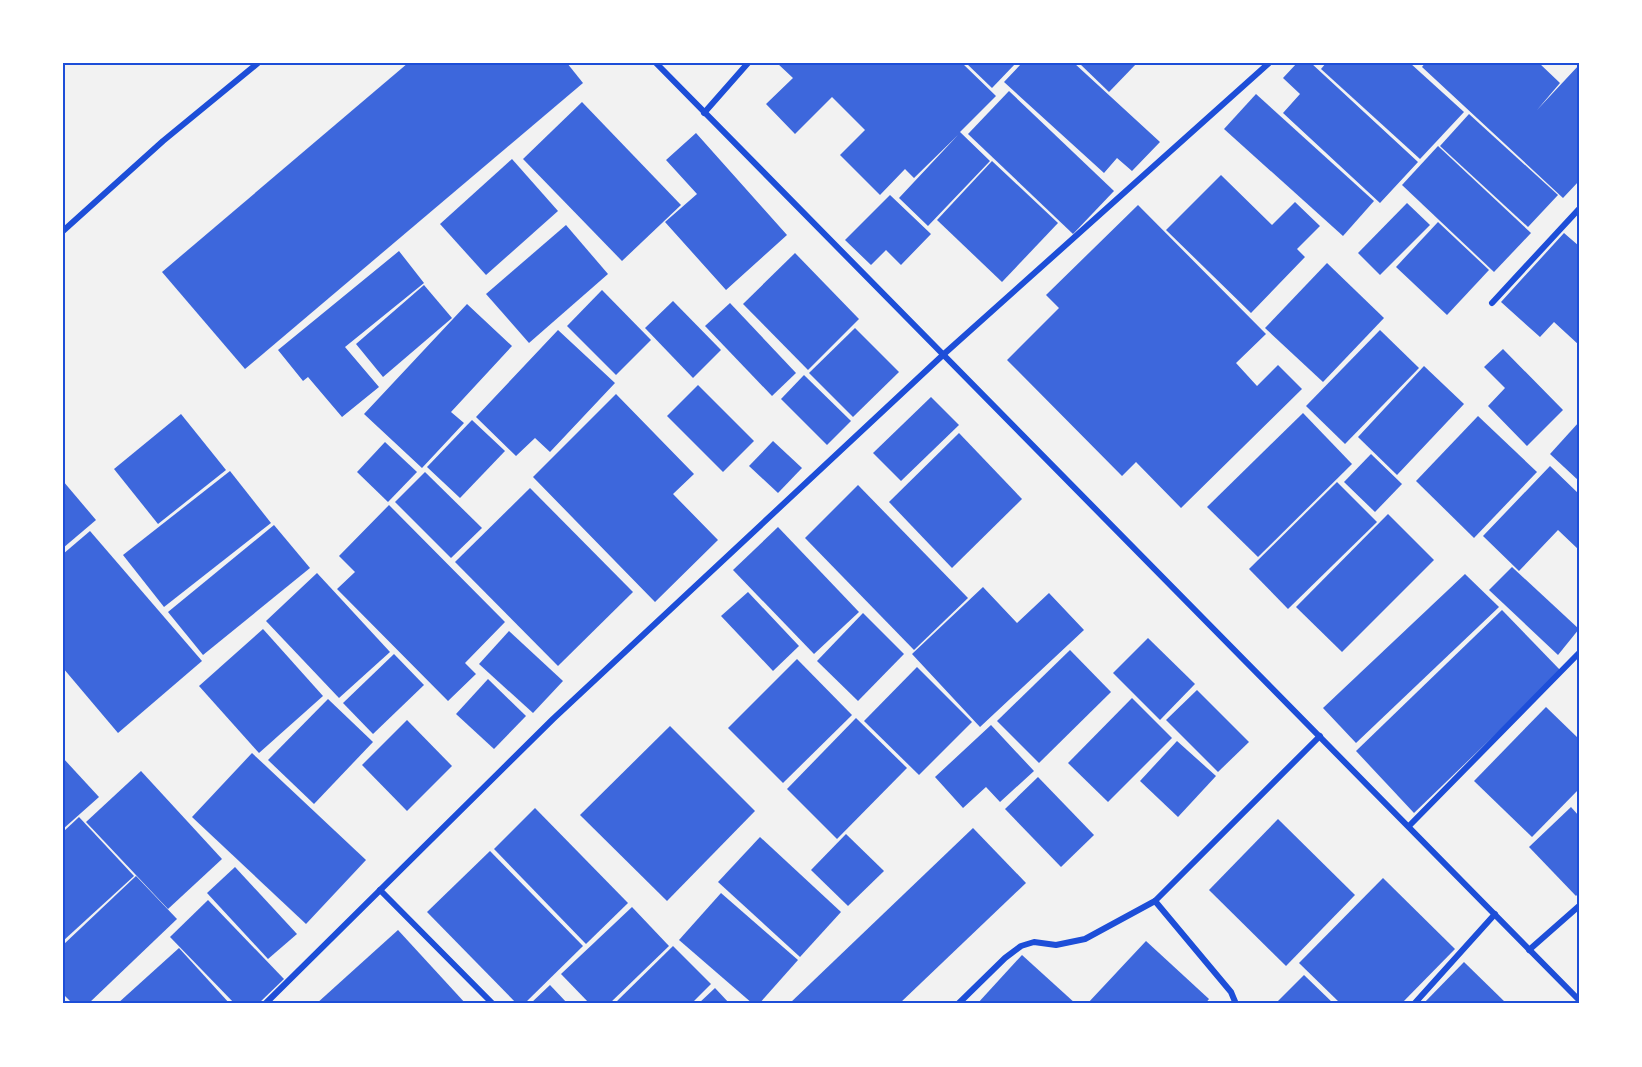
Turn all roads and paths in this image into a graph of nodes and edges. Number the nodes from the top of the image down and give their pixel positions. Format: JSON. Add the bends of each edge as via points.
{"nodes":[{"id":1,"x":258,"y":63,"type":"edge"},
{"id":2,"x":656,"y":63,"type":"edge"},
{"id":3,"x":748,"y":63,"type":"edge"},
{"id":4,"x":1269,"y":63,"type":"edge"},
{"id":5,"x":704,"y":113,"type":"junction"},
{"id":6,"x":1579,"y":209,"type":"edge"},
{"id":7,"x":63,"y":231,"type":"edge"},
{"id":8,"x":1492,"y":303,"type":"dead end"},
{"id":9,"x":944,"y":354,"type":"junction"},
{"id":10,"x":1579,"y":653,"type":"edge"},
{"id":11,"x":1320,"y":736,"type":"junction"},
{"id":12,"x":1409,"y":826,"type":"junction"},
{"id":13,"x":380,"y":890,"type":"junction"},
{"id":14,"x":1155,"y":901,"type":"junction"},
{"id":15,"x":1579,"y":906,"type":"edge"},
{"id":16,"x":1495,"y":914,"type":"junction"},
{"id":17,"x":1530,"y":950,"type":"junction"},
{"id":18,"x":1579,"y":1000,"type":"edge"},
{"id":19,"x":265,"y":1004,"type":"edge"},
{"id":20,"x":493,"y":1004,"type":"edge"},
{"id":21,"x":958,"y":1004,"type":"edge"},
{"id":22,"x":1236,"y":1004,"type":"edge"},
{"id":23,"x":1414,"y":1004,"type":"edge"}],
"edges":[{"from":1,"to":7,"type":"street"},
{"from":2,"to":5,"type":"street"},
{"from":3,"to":5,"type":"street"},
{"from":4,"to":9,"type":"street"},
{"from":5,"to":9,"type":"street"},
{"from":6,"to":8,"type":"street"},
{"from":9,"to":11,"type":"street"},
{"from":9,"to":13,"type":"street","via":[[553,719]]},
{"from":10,"to":12,"type":"street"},
{"from":11,"to":12,"type":"street"},
{"from":11,"to":14,"type":"street"},
{"from":12,"to":16,"type":"street"},
{"from":13,"to":19,"type":"street"},
{"from":13,"to":20,"type":"street"},
{"from":14,"to":21,"type":"street","via":[[1085,939],[1021,946]]},
{"from":14,"to":22,"type":"street","via":[[1231,992]]},
{"from":15,"to":17,"type":"street"},
{"from":16,"to":17,"type":"street"},
{"from":16,"to":23,"type":"street"},
{"from":17,"to":18,"type":"street"}]}
